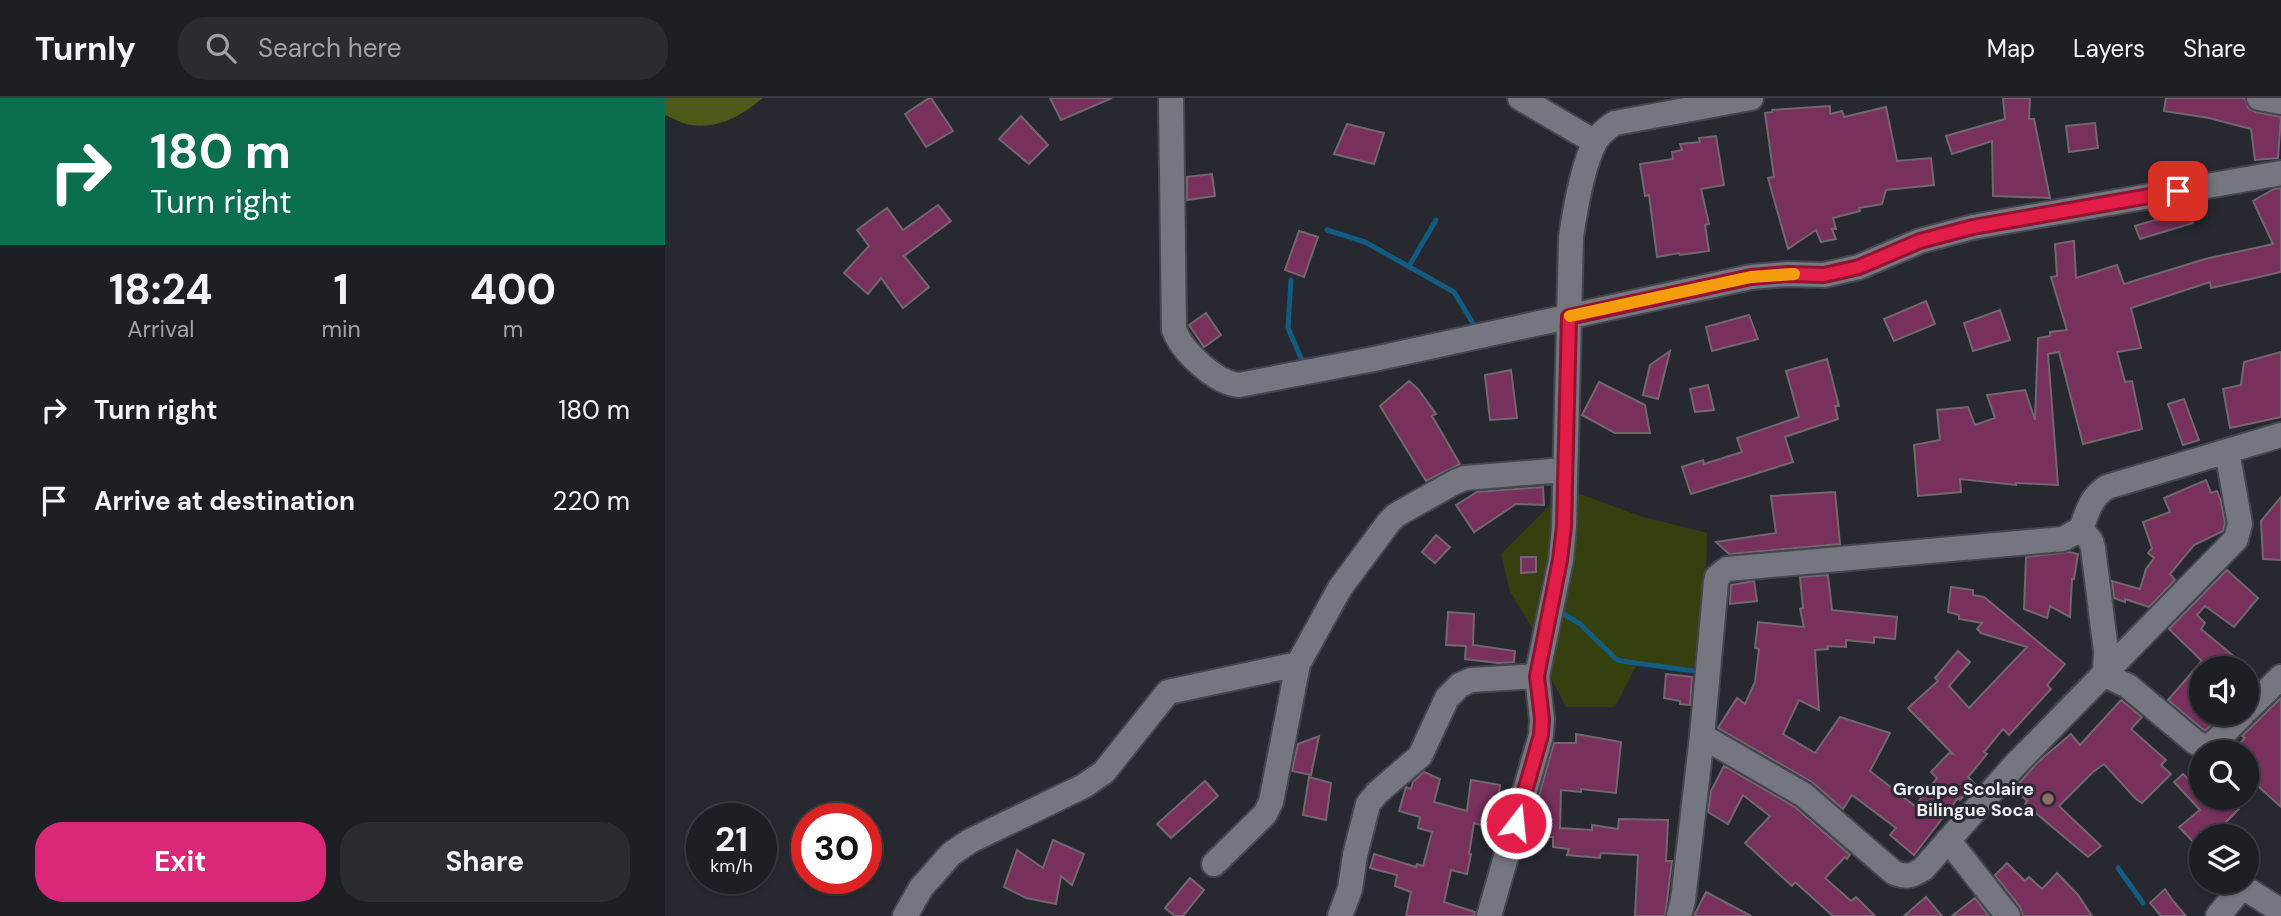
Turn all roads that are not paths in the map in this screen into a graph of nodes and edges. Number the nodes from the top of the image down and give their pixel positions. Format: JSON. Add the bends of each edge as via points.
{"nodes":[{"id":1,"x":1171,"y":98,"type":"edge"},
{"id":2,"x":1520,"y":98,"type":"edge"},
{"id":3,"x":1751,"y":98,"type":"edge"},
{"id":4,"x":2259,"y":98,"type":"edge"},
{"id":5,"x":2281,"y":102,"type":"edge"},
{"id":6,"x":1595,"y":142,"type":"junction"},
{"id":7,"x":2281,"y":173,"type":"edge"},
{"id":8,"x":1569,"y":317,"type":"junction"},
{"id":9,"x":2281,"y":435,"type":"edge"},
{"id":10,"x":2227,"y":451,"type":"junction"},
{"id":11,"x":1564,"y":470,"type":"junction"},
{"id":12,"x":2081,"y":529,"type":"junction"},
{"id":13,"x":1298,"y":664,"type":"junction"},
{"id":14,"x":2105,"y":675,"type":"junction"},
{"id":15,"x":1537,"y":676,"type":"junction"},
{"id":16,"x":2281,"y":677,"type":"edge"},
{"id":17,"x":2259,"y":698,"type":"edge"},
{"id":18,"x":2231,"y":726,"type":"edge"},
{"id":19,"x":1702,"y":736,"type":"junction"},
{"id":20,"x":1948,"y":840,"type":"junction"},
{"id":21,"x":1214,"y":864,"type":"dead end"},
{"id":22,"x":2281,"y":911,"type":"edge"},
{"id":23,"x":905,"y":916,"type":"edge"},
{"id":24,"x":1340,"y":916,"type":"edge"},
{"id":25,"x":1489,"y":916,"type":"edge"},
{"id":26,"x":1679,"y":916,"type":"edge"},
{"id":27,"x":2008,"y":916,"type":"edge"},
{"id":28,"x":2218,"y":916,"type":"edge"}],
"edges":[{"from":1,"to":8,"type":"street","via":[[1174,329],[1185,349],[1222,381],[1253,383]]},
{"from":2,"to":6,"type":"street"},
{"from":3,"to":6,"type":"street","via":[[1615,123]]},
{"from":4,"to":5,"type":"street"},
{"from":6,"to":8,"type":"street","via":[[1574,216]]},
{"from":7,"to":8,"type":"street","via":[[1973,227],[1824,275],[1751,277]]},
{"from":8,"to":11,"type":"street"},
{"from":9,"to":10,"type":"street"},
{"from":10,"to":12,"type":"street","via":[[2107,487],[2091,503]]},
{"from":10,"to":14,"type":"street","via":[[2240,524],[2237,539]]},
{"from":11,"to":13,"type":"street","via":[[1465,478],[1396,515],[1340,589]]},
{"from":11,"to":15,"type":"street","via":[[1560,560]]},
{"from":12,"to":14,"type":"street","via":[[2093,548]]},
{"from":12,"to":19,"type":"street","via":[[2063,539],[1727,569],[1716,582]]},
{"from":13,"to":21,"type":"street","via":[[1271,803]]},
{"from":13,"to":23,"type":"street","via":[[1168,692],[1104,772],[951,854],[921,888]]},
{"from":14,"to":18,"type":"street","via":[[2128,686],[2202,746],[2214,743]]},
{"from":14,"to":20,"type":"street"},
{"from":15,"to":24,"type":"street","via":[[1471,680],[1447,698],[1420,756],[1368,804]]},
{"from":15,"to":25,"type":"street","via":[[1541,735]]},
{"from":16,"to":17,"type":"street"},
{"from":19,"to":20,"type":"street","via":[[1804,795],[1902,876],[1923,869]]},
{"from":19,"to":26,"type":"street"},
{"from":20,"to":27,"type":"street"},
{"from":22,"to":28,"type":"street","via":[[2246,889]]}]}
